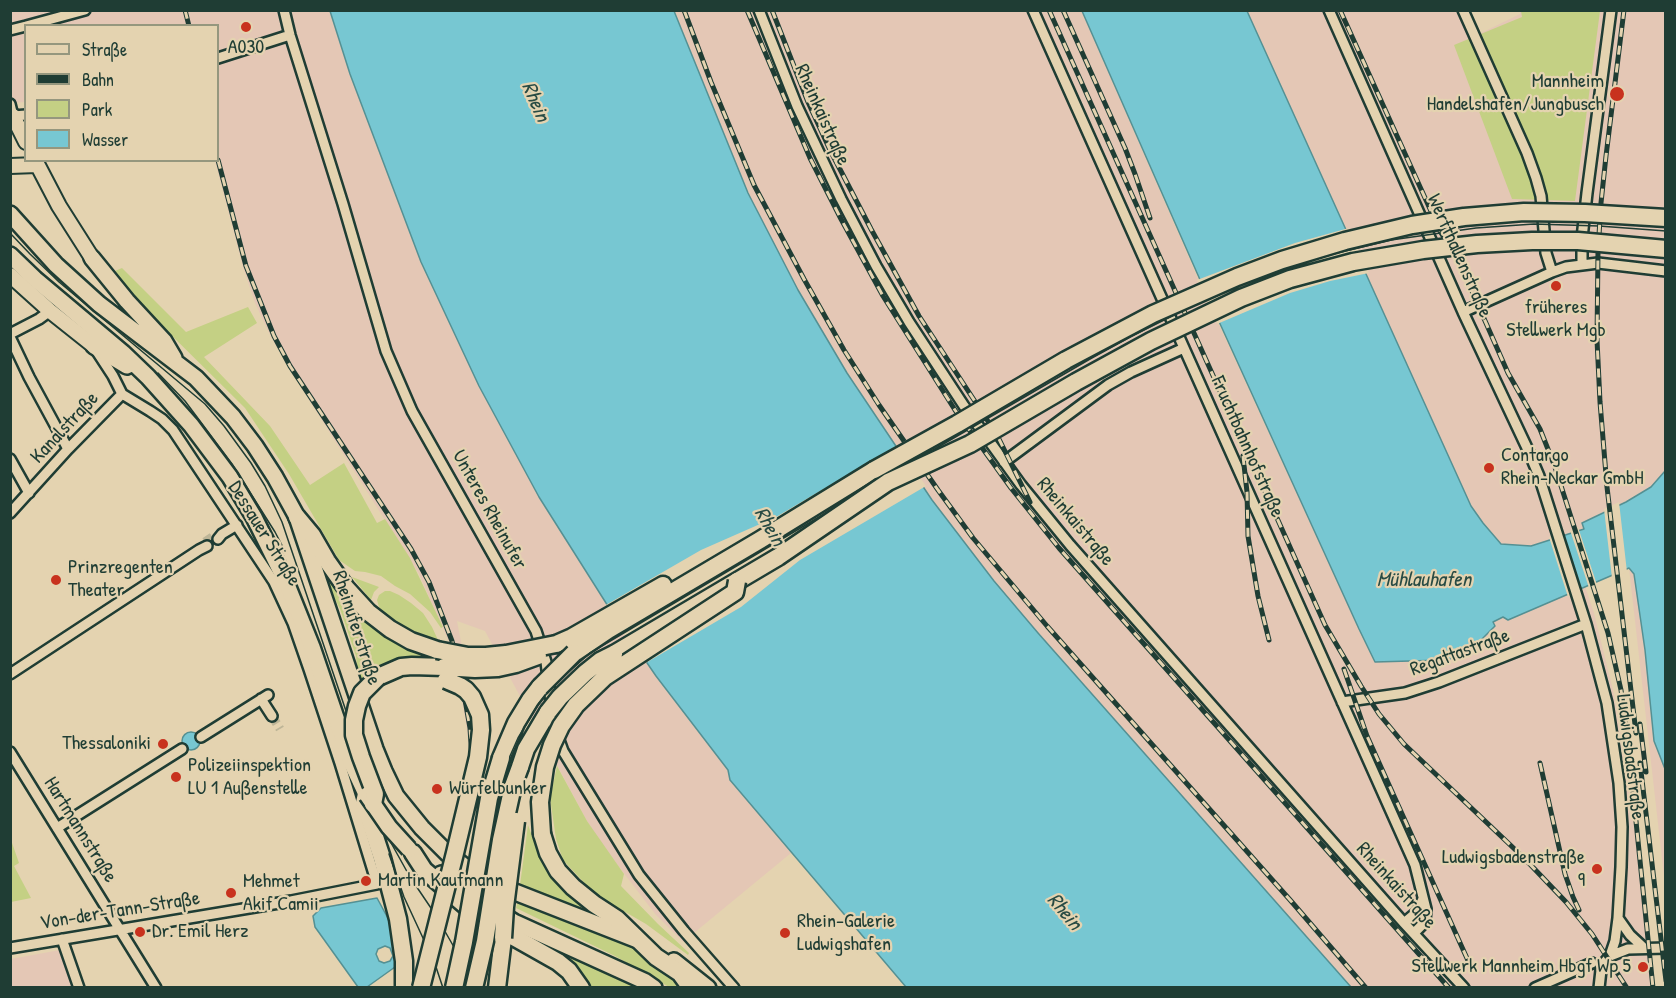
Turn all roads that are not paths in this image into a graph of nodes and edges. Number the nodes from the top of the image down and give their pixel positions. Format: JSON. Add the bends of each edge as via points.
{"nodes":[{"id":1,"x":85,"y":10,"type":"edge"},
{"id":2,"x":284,"y":10,"type":"edge"},
{"id":3,"x":759,"y":10,"type":"edge"},
{"id":4,"x":1033,"y":10,"type":"edge"},
{"id":5,"x":1329,"y":10,"type":"edge"},
{"id":6,"x":1463,"y":10,"type":"edge"},
{"id":7,"x":1611,"y":10,"type":"edge"},
{"id":8,"x":33,"y":24,"type":"edge"},
{"id":9,"x":290,"y":35,"type":"junction"},
{"id":10,"x":219,"y":58,"type":"edge"},
{"id":11,"x":15,"y":113,"type":"edge"},
{"id":12,"x":20,"y":134,"type":"edge"},
{"id":13,"x":36,"y":163,"type":"edge"},
{"id":14,"x":10,"y":166,"type":"edge"},
{"id":15,"x":10,"y":214,"type":"edge"},
{"id":16,"x":1665,"y":218,"type":"edge"},
{"id":17,"x":1665,"y":249,"type":"edge"},
{"id":18,"x":10,"y":255,"type":"edge"},
{"id":19,"x":92,"y":258,"type":"joint"},
{"id":20,"x":1582,"y":264,"type":"junction"},
{"id":21,"x":1665,"y":271,"type":"edge"},
{"id":22,"x":1552,"y":272,"type":"junction"},
{"id":23,"x":10,"y":275,"type":"edge"},
{"id":24,"x":50,"y":311,"type":"junction"},
{"id":25,"x":1463,"y":312,"type":"junction"},
{"id":26,"x":10,"y":335,"type":"edge"},
{"id":27,"x":94,"y":346,"type":"junction"},
{"id":28,"x":1184,"y":348,"type":"junction"},
{"id":29,"x":175,"y":361,"type":"junction"},
{"id":30,"x":148,"y":377,"type":"junction"},
{"id":31,"x":122,"y":394,"type":"junction"},
{"id":32,"x":68,"y":449,"type":"junction"},
{"id":33,"x":10,"y":459,"type":"edge"},
{"id":34,"x":1004,"y":462,"type":"junction"},
{"id":35,"x":29,"y":493,"type":"junction"},
{"id":36,"x":10,"y":513,"type":"edge"},
{"id":37,"x":297,"y":518,"type":"junction"},
{"id":38,"x":237,"y":525,"type":"junction"},
{"id":39,"x":219,"y":536,"type":"tunnel mouth"},
{"id":40,"x":758,"y":541,"type":"junction"},
{"id":41,"x":203,"y":546,"type":"tunnel mouth"},
{"id":42,"x":737,"y":581,"type":"junction"},
{"id":43,"x":1580,"y":603,"type":"joint"},
{"id":44,"x":1586,"y":624,"type":"junction"},
{"id":45,"x":556,"y":644,"type":"junction"},
{"id":46,"x":10,"y":674,"type":"edge"},
{"id":47,"x":445,"y":674,"type":"junction"},
{"id":48,"x":1342,"y":702,"type":"junction"},
{"id":49,"x":272,"y":716,"type":"tunnel mouth"},
{"id":50,"x":201,"y":738,"type":"dead end"},
{"id":51,"x":182,"y":749,"type":"dead end"},
{"id":52,"x":10,"y":753,"type":"edge"},
{"id":53,"x":520,"y":767,"type":"junction"},
{"id":54,"x":370,"y":799,"type":"junction"},
{"id":55,"x":57,"y":828,"type":"junction"},
{"id":56,"x":411,"y":851,"type":"junction"},
{"id":57,"x":377,"y":884,"type":"joint"},
{"id":58,"x":1423,"y":899,"type":"junction"},
{"id":59,"x":1618,"y":918,"type":"junction"},
{"id":60,"x":1404,"y":923,"type":"junction"},
{"id":61,"x":120,"y":929,"type":"junction"},
{"id":62,"x":1414,"y":933,"type":"junction"},
{"id":63,"x":62,"y":939,"type":"junction"},
{"id":64,"x":637,"y":939,"type":"junction"},
{"id":65,"x":10,"y":948,"type":"edge"},
{"id":66,"x":1644,"y":948,"type":"junction"},
{"id":67,"x":1665,"y":948,"type":"edge"},
{"id":68,"x":1610,"y":956,"type":"junction"},
{"id":69,"x":1592,"y":963,"type":"dead end"},
{"id":70,"x":80,"y":987,"type":"edge"},
{"id":71,"x":156,"y":987,"type":"edge"},
{"id":72,"x":404,"y":987,"type":"edge"},
{"id":73,"x":422,"y":987,"type":"edge"},
{"id":74,"x":454,"y":987,"type":"edge"},
{"id":75,"x":474,"y":987,"type":"edge"},
{"id":76,"x":497,"y":987,"type":"edge"},
{"id":77,"x":581,"y":987,"type":"edge"},
{"id":78,"x":654,"y":987,"type":"edge"},
{"id":79,"x":691,"y":987,"type":"edge"},
{"id":80,"x":708,"y":987,"type":"edge"},
{"id":81,"x":734,"y":987,"type":"edge"},
{"id":82,"x":1464,"y":987,"type":"edge"},
{"id":83,"x":1535,"y":987,"type":"edge"},
{"id":84,"x":1599,"y":987,"type":"edge"}],
"edges":[{"from":1,"to":8,"type":"street"},
{"from":2,"to":9,"type":"street","name":"Unteres Rheinufer"},
{"from":3,"to":34,"type":"street","name":"Rheinkaistraße","via":[[801,115],[859,234],[921,340]]},
{"from":4,"to":28,"type":"street","name":"Fruchtbahnhofstraße"},
{"from":5,"to":25,"type":"street","name":"Werfthallenstraße"},
{"from":6,"to":22,"type":"street","via":[[1527,153],[1540,196]]},
{"from":7,"to":20,"type":"street","via":[[1587,193]]},
{"from":9,"to":10,"type":"street"},
{"from":9,"to":81,"type":"street","name":"Unteres Rheinufer","via":[[386,351],[412,411],[536,631],[546,662],[554,726],[563,751],[639,875]]},
{"from":11,"to":12,"type":"main road"},
{"from":13,"to":14,"type":"main road"},
{"from":13,"to":19,"type":"main road"},
{"from":15,"to":29,"type":"main road","name":"Rheinuferstraße","via":[[56,265],[99,304]]},
{"from":16,"to":40,"type":"highway","bridge":true,"via":[[1524,212],[1464,217],[1412,225],[1282,260],[1178,302],[1109,336]]},
{"from":17,"to":42,"type":"highway","bridge":true,"via":[[1578,241],[1477,244],[1353,262],[1290,279],[1150,341],[970,444],[888,482]]},
{"from":18,"to":30,"type":"main road"},
{"from":19,"to":29,"type":"main road","via":[[164,341]]},
{"from":20,"to":21,"type":"street","via":[[1621,264]]},
{"from":20,"to":22,"type":"street"},
{"from":22,"to":25,"type":"street"},
{"from":23,"to":24,"type":"main road"},
{"from":24,"to":26,"type":"street"},
{"from":24,"to":27,"type":"main road"},
{"from":25,"to":43,"type":"street","name":"Werfthallenstraße","via":[[1539,476]]},
{"from":26,"to":32,"type":"street"},
{"from":27,"to":30,"type":"main road"},
{"from":27,"to":31,"type":"street"},
{"from":28,"to":34,"type":"street","via":[[1108,385]]},
{"from":28,"to":48,"type":"street","name":"Fruchtbahnhofstraße"},
{"from":29,"to":37,"type":"main road","name":"Rheinuferstraße","via":[[233,417],[275,477]]},
{"from":30,"to":54,"type":"main road","via":[[191,425],[254,517],[286,582],[351,762]]},
{"from":31,"to":32,"type":"street","name":"Kanalstraße"},
{"from":31,"to":38,"type":"street","name":"Dessauer Straße","via":[[173,430]]},
{"from":32,"to":35,"type":"street","name":"Kanalstraße"},
{"from":33,"to":35,"type":"street"},
{"from":34,"to":60,"type":"street","name":"Rheinkaistraße","via":[[1078,554]]},
{"from":35,"to":36,"type":"street","name":"Kanalstraße"},
{"from":37,"to":45,"type":"highway","bridge":true,"via":[[346,588],[368,612],[411,641],[459,655],[486,656]]},
{"from":37,"to":64,"type":"main road","name":"Rheinuferstraße","via":[[375,749],[404,807],[469,870],[492,883]]},
{"from":38,"to":39,"type":"street"},
{"from":38,"to":57,"type":"street","name":"Dessauer Straße","via":[[274,582],[293,623]]},
{"from":40,"to":45,"type":"highway","via":[[717,554]]},
{"from":40,"to":74,"type":"highway","bridge":true,"via":[[583,647],[530,700],[495,777]]},
{"from":41,"to":46,"type":"street"},
{"from":42,"to":53,"type":"highway","bridge":true,"via":[[585,673],[548,712]]},
{"from":42,"to":64,"type":"highway","bridge":true,"via":[[735,592],[605,677],[576,705],[561,726],[545,767],[540,818],[548,853],[573,887]]},
{"from":43,"to":44,"type":"street","name":"Ludwigsbadstraße"},
{"from":44,"to":48,"type":"street","name":"Regattastraße","via":[[1405,693]]},
{"from":44,"to":59,"type":"street","name":"Ludwigsbadstraße","via":[[1607,703],[1620,783],[1622,867]]},
{"from":45,"to":47,"type":"highway","bridge":true,"via":[[534,658],[498,668]]},
{"from":47,"to":54,"type":"highway","bridge":true,"via":[[401,667],[378,677],[362,693],[354,735],[375,794]]},
{"from":47,"to":73,"type":"highway","bridge":true,"via":[[472,697],[481,730],[478,757]]},
{"from":48,"to":58,"type":"street","name":"Fruchtbahnhofstraße","via":[[1415,865]]},
{"from":49,"to":50,"type":"street","via":[[265,697]]},
{"from":51,"to":55,"type":"street"},
{"from":52,"to":55,"type":"street","name":"Hartmannstraße"},
{"from":53,"to":75,"type":"highway","bridge":true,"via":[[501,840]]},
{"from":53,"to":76,"type":"highway","bridge":true,"via":[[521,793],[513,832]]},
{"from":54,"to":56,"type":"main road","bridge":true},
{"from":54,"to":72,"type":"highway","via":[[364,803],[398,919]]},
{"from":55,"to":61,"type":"street","name":"Hartmannstraße"},
{"from":56,"to":77,"type":"highway","via":[[424,870],[480,918],[558,962]]},
{"from":56,"to":78,"type":"main road","via":[[514,921]]},
{"from":57,"to":61,"type":"street","name":"Von-der-Tann-Straße"},
{"from":58,"to":60,"type":"street","via":[[1417,912]]},
{"from":58,"to":62,"type":"street","name":"Fruchtbahnhofstraße","via":[[1425,922]]},
{"from":59,"to":66,"type":"street"},
{"from":59,"to":68,"type":"street","name":"Ludwigsbadstraße"},
{"from":60,"to":62,"type":"street","name":"Rheinkaistraße"},
{"from":61,"to":63,"type":"street","name":"Von-der-Tann-Straße"},
{"from":61,"to":71,"type":"street","name":"Hartmannstraße"},
{"from":62,"to":82,"type":"street","name":"Rheinkaistraße"},
{"from":63,"to":65,"type":"street","name":"Von-der-Tann-Straße"},
{"from":63,"to":70,"type":"street"},
{"from":64,"to":79,"type":"highway"},
{"from":64,"to":80,"type":"main road","name":"Rheinuferstraße"},
{"from":66,"to":67,"type":"street"},
{"from":66,"to":68,"type":"street"},
{"from":68,"to":84,"type":"street","name":"Ludwigsbadstraße","via":[[1601,970]]},
{"from":69,"to":83,"type":"street"}]}
